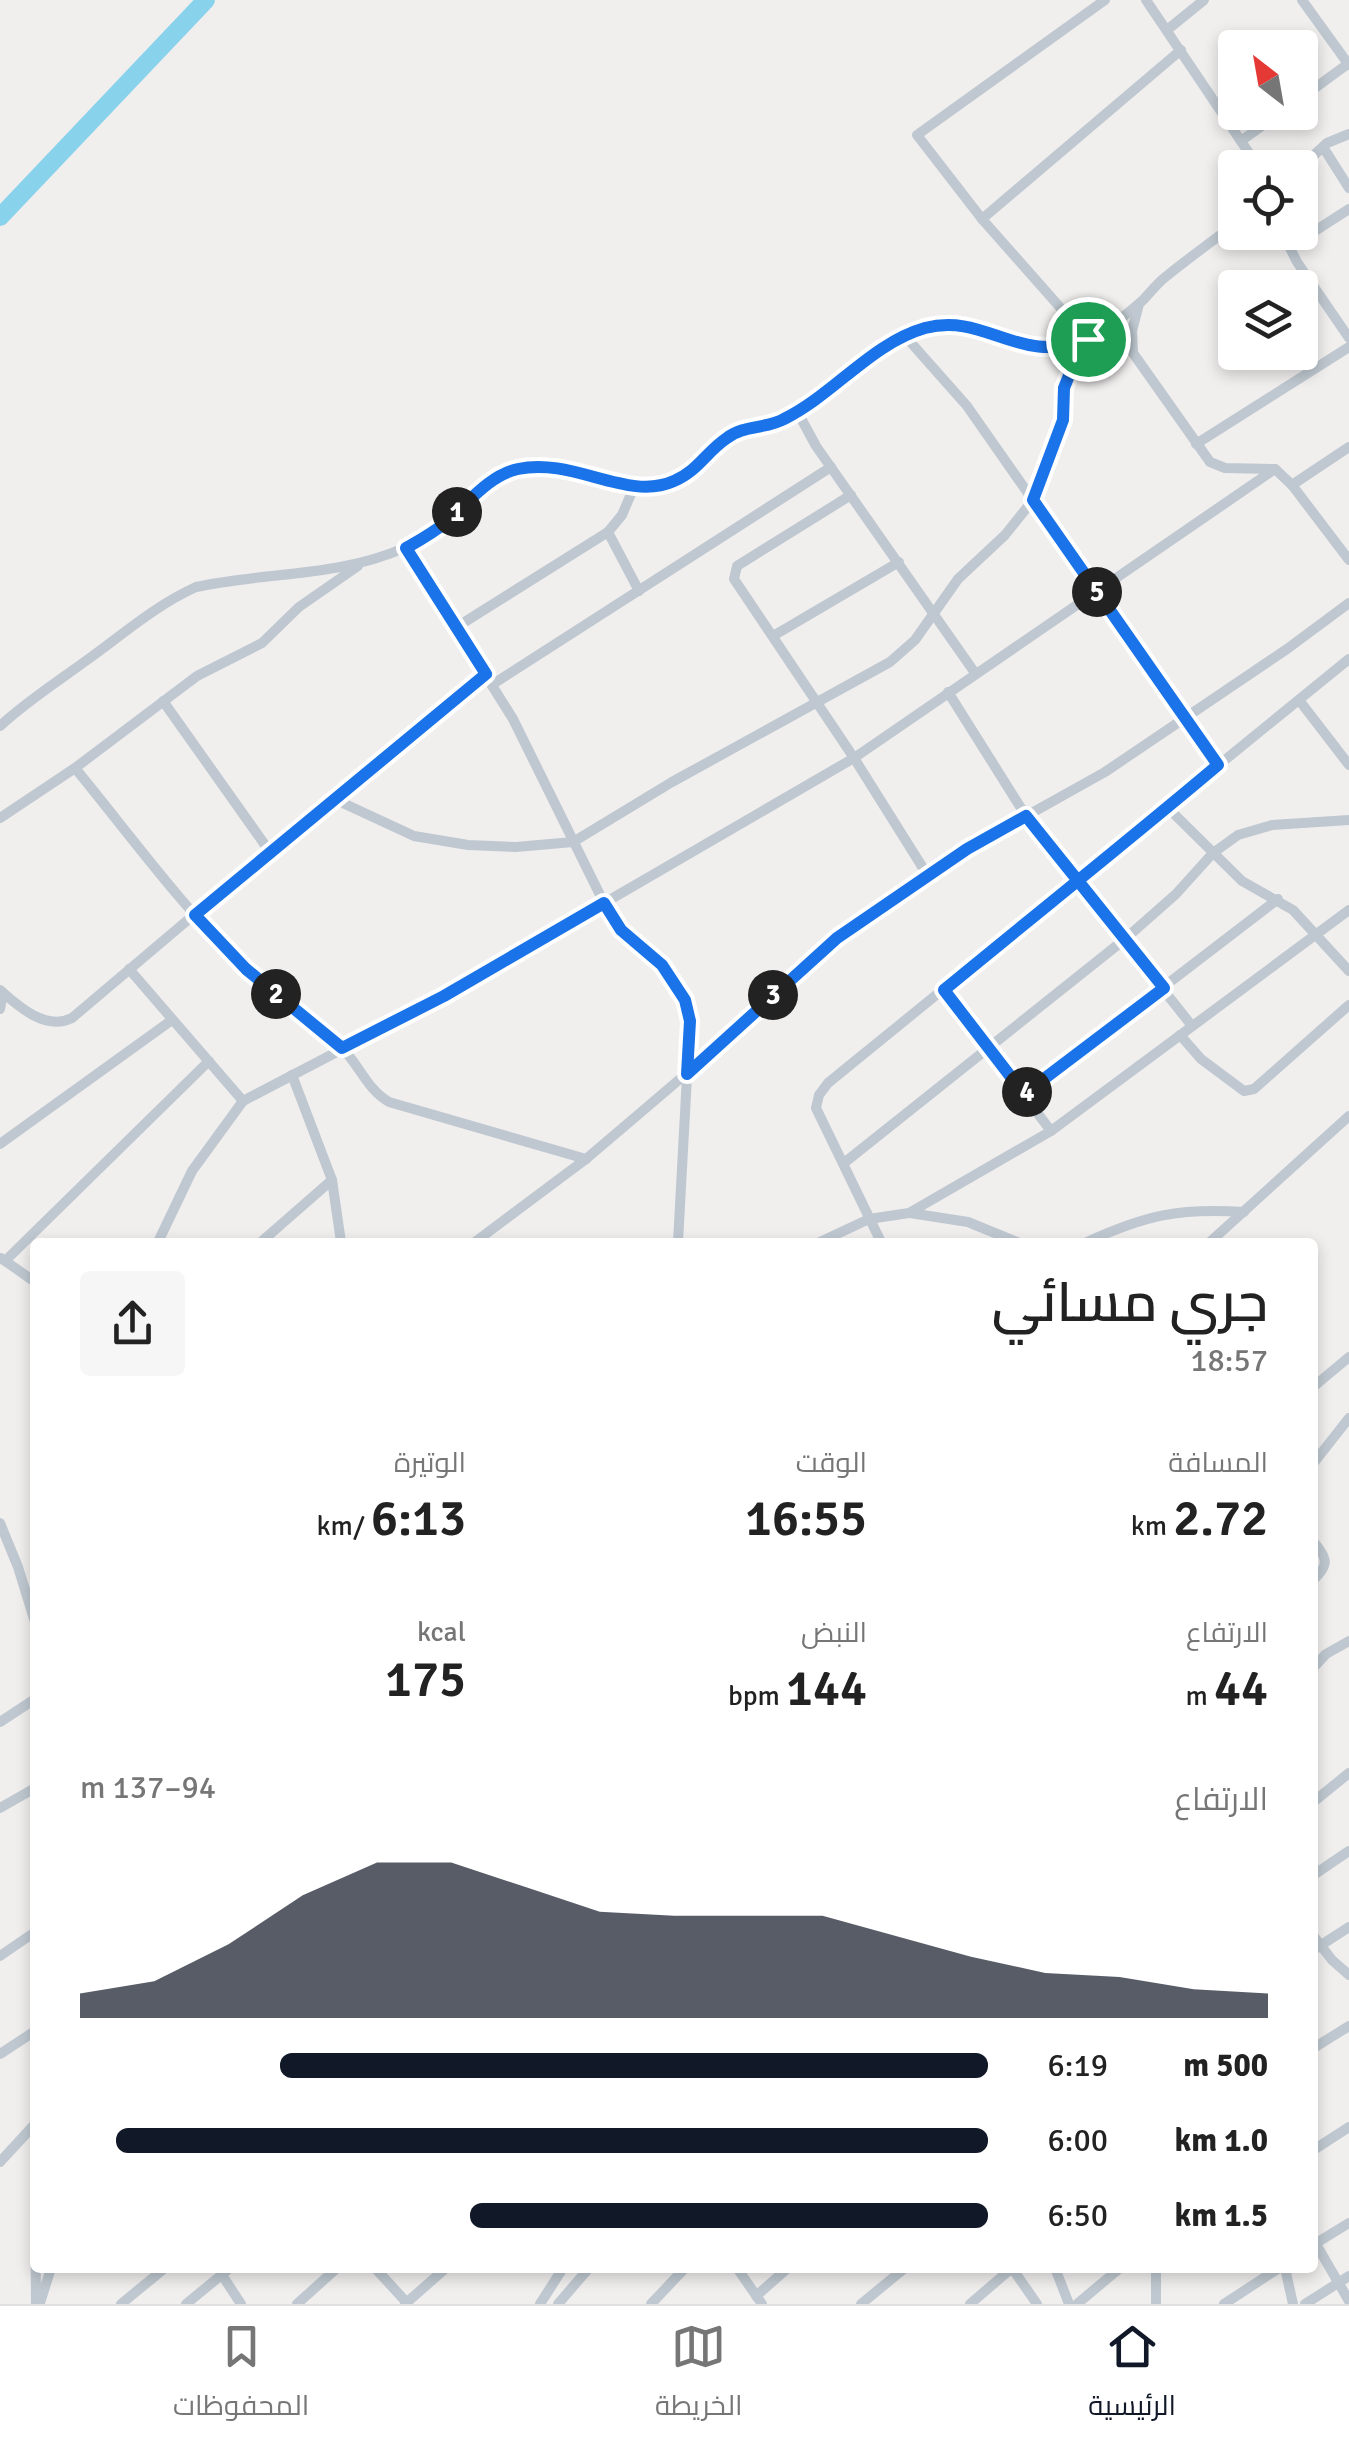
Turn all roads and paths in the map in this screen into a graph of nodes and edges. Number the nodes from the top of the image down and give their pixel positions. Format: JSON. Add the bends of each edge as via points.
{"nodes":[{"id":1,"x":1105,"y":0,"type":"edge"},
{"id":2,"x":1146,"y":0,"type":"edge"},
{"id":3,"x":1204,"y":0,"type":"edge"},
{"id":4,"x":1302,"y":0,"type":"edge"},
{"id":5,"x":1167,"y":30,"type":"junction"},
{"id":6,"x":1181,"y":50,"type":"junction"},
{"id":7,"x":1349,"y":64,"type":"edge"},
{"id":8,"x":1318,"y":86,"type":"edge"},
{"id":9,"x":1256,"y":130,"type":"edge"},
{"id":10,"x":1349,"y":134,"type":"edge"},
{"id":11,"x":1241,"y":141,"type":"junction"},
{"id":12,"x":1323,"y":147,"type":"junction"},
{"id":13,"x":1247,"y":150,"type":"edge"},
{"id":14,"x":1318,"y":152,"type":"edge"},
{"id":15,"x":1349,"y":188,"type":"edge"},
{"id":16,"x":1349,"y":209,"type":"edge"},
{"id":17,"x":982,"y":219,"type":"junction"},
{"id":18,"x":1318,"y":229,"type":"edge"},
{"id":19,"x":1218,"y":237,"type":"edge"},
{"id":20,"x":1292,"y":250,"type":"edge"},
{"id":21,"x":1139,"y":304,"type":"junction"},
{"id":22,"x":1100,"y":332,"type":"junction"},
{"id":23,"x":905,"y":336,"type":"junction"},
{"id":24,"x":1349,"y":338,"type":"edge"},
{"id":25,"x":1088,"y":339,"type":"junction"},
{"id":26,"x":1349,"y":347,"type":"edge"},
{"id":27,"x":797,"y":411,"type":"junction"},
{"id":28,"x":1196,"y":444,"type":"junction"},
{"id":29,"x":1349,"y":447,"type":"edge"},
{"id":30,"x":832,"y":467,"type":"junction"},
{"id":31,"x":1275,"y":468,"type":"junction"},
{"id":32,"x":1292,"y":485,"type":"junction"},
{"id":33,"x":634,"y":487,"type":"junction"},
{"id":34,"x":851,"y":495,"type":"junction"},
{"id":35,"x":1033,"y":500,"type":"junction"},
{"id":36,"x":608,"y":532,"type":"junction"},
{"id":37,"x":1349,"y":536,"type":"edge"},
{"id":38,"x":1337,"y":545,"type":"junction"},
{"id":39,"x":406,"y":548,"type":"junction"},
{"id":40,"x":1349,"y":560,"type":"edge"},
{"id":41,"x":363,"y":562,"type":"junction"},
{"id":42,"x":899,"y":562,"type":"junction"},
{"id":43,"x":639,"y":590,"type":"junction"},
{"id":44,"x":1097,"y":593,"type":"junction"},
{"id":45,"x":1349,"y":602,"type":"edge"},
{"id":46,"x":932,"y":612,"type":"junction"},
{"id":47,"x":455,"y":628,"type":"junction"},
{"id":48,"x":772,"y":636,"type":"junction"},
{"id":49,"x":1349,"y":659,"type":"edge"},
{"id":50,"x":974,"y":673,"type":"junction"},
{"id":51,"x":489,"y":679,"type":"junction"},
{"id":52,"x":948,"y":692,"type":"junction"},
{"id":53,"x":1299,"y":700,"type":"junction"},
{"id":54,"x":163,"y":701,"type":"junction"},
{"id":55,"x":818,"y":703,"type":"junction"},
{"id":56,"x":1185,"y":718,"type":"junction"},
{"id":57,"x":0,"y":726,"type":"edge"},
{"id":58,"x":854,"y":758,"type":"junction"},
{"id":59,"x":1218,"y":765,"type":"junction"},
{"id":60,"x":1349,"y":765,"type":"edge"},
{"id":61,"x":75,"y":768,"type":"junction"},
{"id":62,"x":332,"y":798,"type":"junction"},
{"id":63,"x":1168,"y":808,"type":"junction"},
{"id":64,"x":1026,"y":816,"type":"junction"},
{"id":65,"x":0,"y":818,"type":"edge"},
{"id":66,"x":1349,"y":820,"type":"edge"},
{"id":67,"x":573,"y":842,"type":"junction"},
{"id":68,"x":270,"y":852,"type":"junction"},
{"id":69,"x":1213,"y":852,"type":"junction"},
{"id":70,"x":928,"y":876,"type":"junction"},
{"id":71,"x":1078,"y":880,"type":"junction"},
{"id":72,"x":1278,"y":900,"type":"junction"},
{"id":73,"x":604,"y":903,"type":"junction"},
{"id":74,"x":1349,"y":910,"type":"edge"},
{"id":75,"x":195,"y":915,"type":"junction"},
{"id":76,"x":1315,"y":937,"type":"junction"},
{"id":77,"x":1125,"y":939,"type":"junction"},
{"id":78,"x":129,"y":969,"type":"junction"},
{"id":79,"x":1349,"y":971,"type":"edge"},
{"id":80,"x":1164,"y":988,"type":"junction"},
{"id":81,"x":944,"y":990,"type":"junction"},
{"id":82,"x":2,"y":991,"type":"edge"},
{"id":83,"x":1349,"y":1005,"type":"edge"},
{"id":84,"x":0,"y":1009,"type":"edge"},
{"id":85,"x":172,"y":1020,"type":"junction"},
{"id":86,"x":1192,"y":1026,"type":"junction"},
{"id":87,"x":1180,"y":1035,"type":"junction"},
{"id":88,"x":342,"y":1048,"type":"junction"},
{"id":89,"x":989,"y":1049,"type":"junction"},
{"id":90,"x":209,"y":1061,"type":"junction"},
{"id":91,"x":687,"y":1074,"type":"junction"},
{"id":92,"x":292,"y":1075,"type":"junction"},
{"id":93,"x":1024,"y":1094,"type":"junction"},
{"id":94,"x":243,"y":1100,"type":"junction"},
{"id":95,"x":1349,"y":1116,"type":"edge"},
{"id":96,"x":1051,"y":1131,"type":"junction"},
{"id":97,"x":0,"y":1144,"type":"edge"},
{"id":98,"x":586,"y":1159,"type":"junction"},
{"id":99,"x":844,"y":1163,"type":"junction"},
{"id":100,"x":332,"y":1180,"type":"junction"},
{"id":101,"x":908,"y":1212,"type":"junction"},
{"id":102,"x":1244,"y":1212,"type":"junction"},
{"id":103,"x":869,"y":1220,"type":"junction"},
{"id":104,"x":160,"y":1238,"type":"edge"},
{"id":105,"x":266,"y":1238,"type":"edge"},
{"id":106,"x":340,"y":1238,"type":"edge"},
{"id":107,"x":481,"y":1238,"type":"edge"},
{"id":108,"x":678,"y":1238,"type":"edge"},
{"id":109,"x":829,"y":1238,"type":"edge"},
{"id":110,"x":880,"y":1238,"type":"edge"},
{"id":111,"x":1007,"y":1238,"type":"edge"},
{"id":112,"x":1096,"y":1238,"type":"edge"},
{"id":113,"x":1215,"y":1238,"type":"edge"},
{"id":114,"x":2,"y":1259,"type":"edge"},
{"id":115,"x":30,"y":1279,"type":"edge"},
{"id":116,"x":1349,"y":1356,"type":"edge"},
{"id":117,"x":1318,"y":1383,"type":"edge"},
{"id":118,"x":1349,"y":1418,"type":"edge"},
{"id":119,"x":1344,"y":1436,"type":"edge"},
{"id":120,"x":1318,"y":1459,"type":"edge"},
{"id":121,"x":0,"y":1523,"type":"edge"},
{"id":122,"x":1318,"y":1547,"type":"edge"},
{"id":123,"x":1318,"y":1573,"type":"edge"},
{"id":124,"x":30,"y":1606,"type":"edge"},
{"id":125,"x":1349,"y":1641,"type":"edge"},
{"id":126,"x":1318,"y":1663,"type":"edge"},
{"id":127,"x":30,"y":1702,"type":"edge"},
{"id":128,"x":0,"y":1722,"type":"edge"},
{"id":129,"x":1349,"y":1773,"type":"edge"},
{"id":130,"x":30,"y":1791,"type":"edge"},
{"id":131,"x":1318,"y":1798,"type":"edge"},
{"id":132,"x":0,"y":1808,"type":"edge"},
{"id":133,"x":1349,"y":1851,"type":"edge"},
{"id":134,"x":1318,"y":1872,"type":"edge"},
{"id":135,"x":1349,"y":1927,"type":"edge"},
{"id":136,"x":30,"y":1935,"type":"edge"},
{"id":137,"x":1318,"y":1947,"type":"edge"},
{"id":138,"x":1318,"y":1950,"type":"edge"},
{"id":139,"x":0,"y":1956,"type":"edge"},
{"id":140,"x":1349,"y":1975,"type":"edge"},
{"id":141,"x":1349,"y":2026,"type":"edge"},
{"id":142,"x":30,"y":2035,"type":"edge"},
{"id":143,"x":1318,"y":2045,"type":"edge"},
{"id":144,"x":0,"y":2054,"type":"edge"},
{"id":145,"x":1349,"y":2127,"type":"edge"},
{"id":146,"x":30,"y":2129,"type":"edge"},
{"id":147,"x":1318,"y":2147,"type":"edge"},
{"id":148,"x":0,"y":2162,"type":"edge"},
{"id":149,"x":1349,"y":2222,"type":"edge"},
{"id":150,"x":1318,"y":2242,"type":"edge"},
{"id":151,"x":1318,"y":2250,"type":"edge"},
{"id":152,"x":37,"y":2273,"type":"edge"},
{"id":153,"x":49,"y":2273,"type":"edge"},
{"id":154,"x":159,"y":2273,"type":"edge"},
{"id":155,"x":224,"y":2273,"type":"edge"},
{"id":156,"x":227,"y":2273,"type":"edge"},
{"id":157,"x":331,"y":2273,"type":"edge"},
{"id":158,"x":379,"y":2273,"type":"edge"},
{"id":159,"x":440,"y":2273,"type":"edge"},
{"id":160,"x":560,"y":2273,"type":"edge"},
{"id":161,"x":585,"y":2273,"type":"edge"},
{"id":162,"x":680,"y":2273,"type":"edge"},
{"id":163,"x":740,"y":2273,"type":"edge"},
{"id":164,"x":783,"y":2273,"type":"edge"},
{"id":165,"x":899,"y":2273,"type":"edge"},
{"id":166,"x":1006,"y":2273,"type":"edge"},
{"id":167,"x":1015,"y":2273,"type":"edge"},
{"id":168,"x":1056,"y":2273,"type":"edge"},
{"id":169,"x":1114,"y":2273,"type":"edge"},
{"id":170,"x":1156,"y":2273,"type":"edge"},
{"id":171,"x":1274,"y":2273,"type":"edge"},
{"id":172,"x":1283,"y":2273,"type":"edge"},
{"id":173,"x":1344,"y":2280,"type":"edge"},
{"id":174,"x":759,"y":2300,"type":"edge"},
{"id":175,"x":1349,"y":2301,"type":"edge"},
{"id":176,"x":406,"y":2303,"type":"edge"},
{"id":177,"x":38,"y":2304,"type":"edge"},
{"id":178,"x":121,"y":2304,"type":"edge"},
{"id":179,"x":186,"y":2304,"type":"edge"},
{"id":180,"x":242,"y":2304,"type":"edge"},
{"id":181,"x":297,"y":2304,"type":"edge"},
{"id":182,"x":540,"y":2304,"type":"edge"},
{"id":183,"x":558,"y":2304,"type":"edge"},
{"id":184,"x":652,"y":2304,"type":"edge"},
{"id":185,"x":861,"y":2304,"type":"edge"},
{"id":186,"x":970,"y":2304,"type":"edge"},
{"id":187,"x":1037,"y":2304,"type":"edge"},
{"id":188,"x":1069,"y":2304,"type":"edge"},
{"id":189,"x":1078,"y":2304,"type":"edge"},
{"id":190,"x":1156,"y":2304,"type":"edge"},
{"id":191,"x":1224,"y":2304,"type":"edge"},
{"id":192,"x":1292,"y":2304,"type":"edge"},
{"id":193,"x":1305,"y":2304,"type":"edge"}],
"edges":[{"from":1,"to":17,"type":"street","via":[[916,134]]},
{"from":2,"to":5,"type":"street"},
{"from":3,"to":5,"type":"street"},
{"from":4,"to":7,"type":"street"},
{"from":5,"to":6,"type":"street"},
{"from":6,"to":11,"type":"street"},
{"from":6,"to":17,"type":"street"},
{"from":7,"to":8,"type":"street"},
{"from":9,"to":11,"type":"street"},
{"from":10,"to":12,"type":"street"},
{"from":11,"to":13,"type":"street"},
{"from":12,"to":14,"type":"street"},
{"from":12,"to":15,"type":"street"},
{"from":16,"to":18,"type":"street"},
{"from":17,"to":25,"type":"street"},
{"from":19,"to":21,"type":"street"},
{"from":20,"to":24,"type":"street"},
{"from":21,"to":22,"type":"street"},
{"from":21,"to":28,"type":"street","via":[[1133,353]]},
{"from":22,"to":25,"type":"street"},
{"from":22,"to":35,"type":"street","via":[[1074,363],[1064,388],[1063,420]]},
{"from":23,"to":25,"type":"street","via":[[949,325],[1040,349]]},
{"from":23,"to":27,"type":"street"},
{"from":23,"to":35,"type":"street","via":[[967,406]]},
{"from":26,"to":28,"type":"street"},
{"from":27,"to":30,"type":"street"},
{"from":27,"to":33,"type":"street","via":[[731,434],[678,480]]},
{"from":28,"to":31,"type":"street","via":[[1225,468]]},
{"from":29,"to":32,"type":"street"},
{"from":30,"to":34,"type":"street"},
{"from":30,"to":43,"type":"street"},
{"from":31,"to":32,"type":"street"},
{"from":31,"to":44,"type":"street"},
{"from":32,"to":38,"type":"street"},
{"from":33,"to":36,"type":"street"},
{"from":33,"to":39,"type":"street","via":[[580,470],[512,470]]},
{"from":34,"to":42,"type":"street"},
{"from":34,"to":48,"type":"street","via":[[733,571]]},
{"from":35,"to":44,"type":"street"},
{"from":35,"to":46,"type":"street"},
{"from":36,"to":43,"type":"street"},
{"from":36,"to":47,"type":"street"},
{"from":37,"to":38,"type":"street"},
{"from":38,"to":40,"type":"street"},
{"from":39,"to":41,"type":"street"},
{"from":39,"to":47,"type":"street"},
{"from":41,"to":54,"type":"street","via":[[262,643]]},
{"from":41,"to":57,"type":"street","via":[[196,586]]},
{"from":42,"to":46,"type":"street"},
{"from":42,"to":48,"type":"street"},
{"from":43,"to":51,"type":"street"},
{"from":44,"to":50,"type":"street"},
{"from":44,"to":56,"type":"street"},
{"from":45,"to":56,"type":"street"},
{"from":46,"to":50,"type":"street"},
{"from":46,"to":55,"type":"street","via":[[890,662]]},
{"from":47,"to":51,"type":"street"},
{"from":48,"to":55,"type":"street"},
{"from":49,"to":53,"type":"street"},
{"from":50,"to":52,"type":"street"},
{"from":51,"to":62,"type":"street"},
{"from":51,"to":67,"type":"street"},
{"from":52,"to":58,"type":"street"},
{"from":52,"to":64,"type":"street"},
{"from":53,"to":59,"type":"street"},
{"from":53,"to":60,"type":"street"},
{"from":54,"to":61,"type":"street"},
{"from":54,"to":68,"type":"street"},
{"from":55,"to":58,"type":"street"},
{"from":55,"to":67,"type":"street"},
{"from":56,"to":59,"type":"street"},
{"from":56,"to":64,"type":"street"},
{"from":58,"to":70,"type":"street"},
{"from":58,"to":73,"type":"street"},
{"from":59,"to":63,"type":"street"},
{"from":61,"to":65,"type":"street"},
{"from":61,"to":75,"type":"street"},
{"from":62,"to":67,"type":"street","via":[[414,836],[516,847]]},
{"from":62,"to":68,"type":"street"},
{"from":63,"to":69,"type":"street"},
{"from":63,"to":71,"type":"street"},
{"from":64,"to":70,"type":"street"},
{"from":64,"to":71,"type":"street"},
{"from":66,"to":69,"type":"street","via":[[1272,826]]},
{"from":67,"to":73,"type":"street"},
{"from":68,"to":75,"type":"street"},
{"from":69,"to":72,"type":"street","via":[[1242,880]]},
{"from":69,"to":77,"type":"street"},
{"from":70,"to":91,"type":"street","via":[[837,938]]},
{"from":71,"to":77,"type":"street"},
{"from":71,"to":81,"type":"street"},
{"from":72,"to":76,"type":"street"},
{"from":72,"to":80,"type":"street"},
{"from":73,"to":88,"type":"street"},
{"from":73,"to":91,"type":"street","via":[[685,1000]]},
{"from":74,"to":76,"type":"street"},
{"from":75,"to":78,"type":"street"},
{"from":75,"to":88,"type":"street","via":[[246,969]]},
{"from":76,"to":79,"type":"street"},
{"from":76,"to":86,"type":"street"},
{"from":77,"to":80,"type":"street"},
{"from":77,"to":89,"type":"street"},
{"from":78,"to":82,"type":"street","via":[[64,1022],[40,1018]]},
{"from":78,"to":85,"type":"street"},
{"from":80,"to":86,"type":"street"},
{"from":80,"to":93,"type":"street"},
{"from":81,"to":89,"type":"street"},
{"from":81,"to":99,"type":"street","via":[[818,1095],[816,1108]]},
{"from":82,"to":84,"type":"street"},
{"from":83,"to":87,"type":"street","via":[[1244,1091]]},
{"from":85,"to":90,"type":"street"},
{"from":85,"to":97,"type":"street"},
{"from":86,"to":87,"type":"street"},
{"from":87,"to":96,"type":"street"},
{"from":88,"to":92,"type":"street"},
{"from":88,"to":98,"type":"street","via":[[389,1102]]},
{"from":89,"to":93,"type":"street"},
{"from":89,"to":99,"type":"street"},
{"from":90,"to":94,"type":"street"},
{"from":90,"to":114,"type":"street"},
{"from":91,"to":98,"type":"street"},
{"from":91,"to":108,"type":"street"},
{"from":92,"to":94,"type":"street"},
{"from":92,"to":100,"type":"street"},
{"from":93,"to":96,"type":"street"},
{"from":94,"to":104,"type":"street","via":[[192,1171]]},
{"from":95,"to":102,"type":"street"},
{"from":96,"to":101,"type":"street"},
{"from":98,"to":107,"type":"street"},
{"from":99,"to":103,"type":"street"},
{"from":100,"to":105,"type":"street"},
{"from":100,"to":106,"type":"street"},
{"from":101,"to":103,"type":"street"},
{"from":101,"to":111,"type":"street","via":[[968,1222]]},
{"from":102,"to":112,"type":"street","via":[[1162,1213]]},
{"from":102,"to":113,"type":"street"},
{"from":103,"to":109,"type":"street"},
{"from":103,"to":110,"type":"street"},
{"from":114,"to":115,"type":"street"},
{"from":116,"to":117,"type":"street"},
{"from":118,"to":119,"type":"street"},
{"from":119,"to":120,"type":"street"},
{"from":121,"to":124,"type":"street"},
{"from":122,"to":123,"type":"street","via":[[1327,1562]]},
{"from":125,"to":126,"type":"street"},
{"from":127,"to":128,"type":"street"},
{"from":129,"to":131,"type":"street"},
{"from":130,"to":132,"type":"street"},
{"from":133,"to":134,"type":"street"},
{"from":135,"to":137,"type":"street"},
{"from":136,"to":139,"type":"street"},
{"from":138,"to":140,"type":"street"},
{"from":141,"to":143,"type":"street"},
{"from":142,"to":144,"type":"street"},
{"from":145,"to":147,"type":"street"},
{"from":146,"to":148,"type":"street"},
{"from":149,"to":150,"type":"street"},
{"from":151,"to":173,"type":"street"},
{"from":152,"to":177,"type":"street"},
{"from":153,"to":177,"type":"street"},
{"from":154,"to":178,"type":"street"},
{"from":155,"to":179,"type":"street"},
{"from":156,"to":180,"type":"street"},
{"from":157,"to":181,"type":"street"},
{"from":158,"to":176,"type":"street"},
{"from":159,"to":176,"type":"street"},
{"from":160,"to":182,"type":"street"},
{"from":161,"to":183,"type":"street"},
{"from":162,"to":184,"type":"street"},
{"from":163,"to":174,"type":"street"},
{"from":164,"to":174,"type":"street"},
{"from":165,"to":185,"type":"street"},
{"from":166,"to":186,"type":"street"},
{"from":167,"to":187,"type":"street"},
{"from":168,"to":188,"type":"street"},
{"from":169,"to":189,"type":"street"},
{"from":170,"to":190,"type":"street"},
{"from":171,"to":191,"type":"street"},
{"from":172,"to":192,"type":"street"},
{"from":173,"to":175,"type":"street"},
{"from":173,"to":193,"type":"street"}]}
